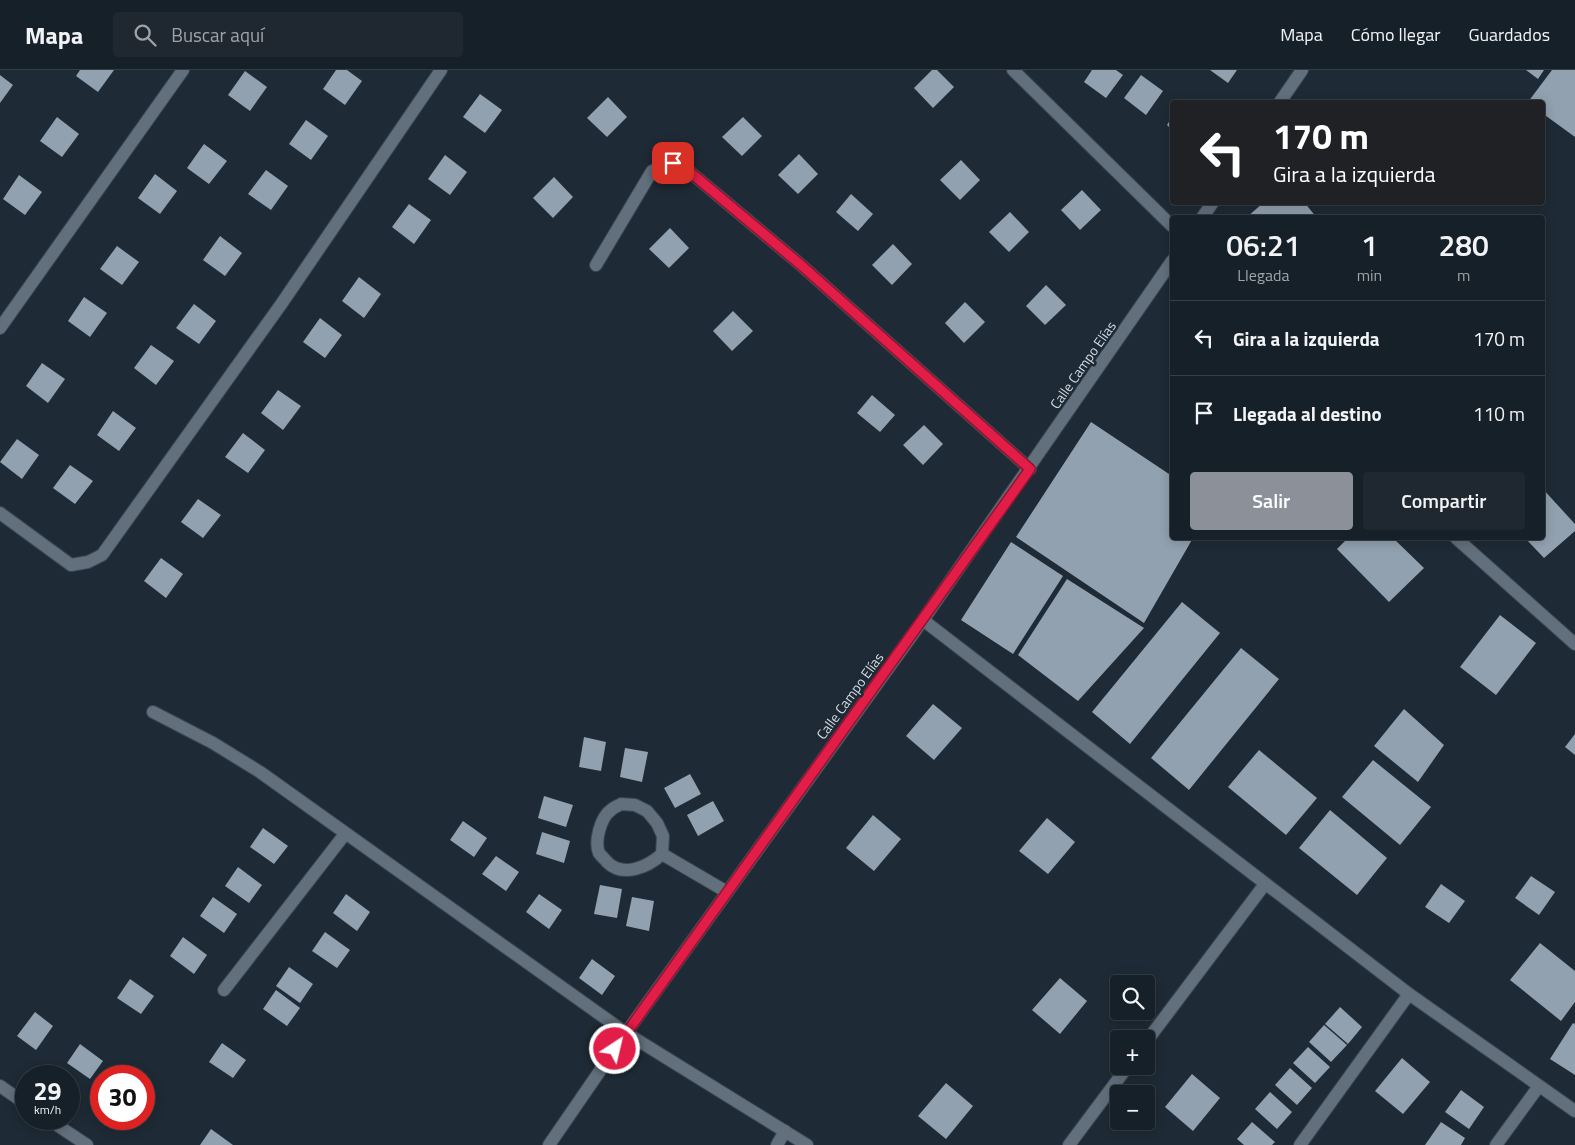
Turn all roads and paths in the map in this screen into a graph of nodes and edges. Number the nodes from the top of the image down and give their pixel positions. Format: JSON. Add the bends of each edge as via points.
{"nodes":[{"id":1,"x":183,"y":70,"type":"edge"},
{"id":2,"x":441,"y":70,"type":"edge"},
{"id":3,"x":1013,"y":70,"type":"edge"},
{"id":4,"x":1302,"y":70,"type":"edge"},
{"id":5,"x":1281,"y":100,"type":"edge"},
{"id":6,"x":1170,"y":224,"type":"edge"},
{"id":7,"x":596,"y":265,"type":"dead end"},
{"id":8,"x":1170,"y":265,"type":"edge"},
{"id":9,"x":0,"y":328,"type":"edge"},
{"id":10,"x":1030,"y":469,"type":"junction"},
{"id":11,"x":0,"y":513,"type":"edge"},
{"id":12,"x":1458,"y":540,"type":"edge"},
{"id":13,"x":923,"y":620,"type":"junction"},
{"id":14,"x":1575,"y":644,"type":"edge"},
{"id":15,"x":153,"y":712,"type":"dead end"},
{"id":16,"x":345,"y":834,"type":"junction"},
{"id":17,"x":662,"y":854,"type":"junction"},
{"id":18,"x":1266,"y":884,"type":"junction"},
{"id":19,"x":727,"y":892,"type":"junction"},
{"id":20,"x":224,"y":990,"type":"dead end"},
{"id":21,"x":1409,"y":994,"type":"junction"},
{"id":22,"x":1155,"y":1030,"type":"edge"},
{"id":23,"x":626,"y":1032,"type":"junction"},
{"id":24,"x":1121,"y":1075,"type":"edge"},
{"id":25,"x":0,"y":1086,"type":"edge"},
{"id":26,"x":1539,"y":1086,"type":"junction"},
{"id":27,"x":15,"y":1096,"type":"edge"},
{"id":28,"x":1575,"y":1112,"type":"edge"},
{"id":29,"x":64,"y":1130,"type":"edge"},
{"id":30,"x":785,"y":1131,"type":"junction"},
{"id":31,"x":87,"y":1145,"type":"edge"},
{"id":32,"x":549,"y":1145,"type":"edge"},
{"id":33,"x":777,"y":1145,"type":"edge"},
{"id":34,"x":807,"y":1145,"type":"edge"},
{"id":35,"x":1069,"y":1145,"type":"edge"},
{"id":36,"x":1300,"y":1145,"type":"edge"},
{"id":37,"x":1496,"y":1145,"type":"edge"}],
"edges":[{"from":1,"to":9,"type":"street"},
{"from":2,"to":11,"type":"street","via":[[282,303],[102,554],[88,562],[71,564]]},
{"from":3,"to":6,"type":"street"},
{"from":4,"to":5,"type":"street"},
{"from":7,"to":10,"type":"street","via":[[652,171],[673,163],[690,172],[801,265]]},
{"from":8,"to":10,"type":"street","name":"Calle Campo Elías"},
{"from":10,"to":13,"type":"street","name":"Calle Campo Elías"},
{"from":12,"to":14,"type":"street"},
{"from":13,"to":18,"type":"street"},
{"from":13,"to":19,"type":"street","name":"Calle Campo Elías"},
{"from":15,"to":16,"type":"street","via":[[260,772]]},
{"from":16,"to":20,"type":"street"},
{"from":16,"to":23,"type":"street"},
{"from":17,"to":17,"type":"street","via":[[662,836],[647,811],[628,804],[610,810],[602,823],[598,840],[600,854],[612,867],[631,870],[652,863]]},
{"from":17,"to":19,"type":"street"},
{"from":18,"to":21,"type":"street"},
{"from":18,"to":22,"type":"street"},
{"from":19,"to":23,"type":"street","name":"Calle Campo Elías"},
{"from":21,"to":26,"type":"street"},
{"from":21,"to":36,"type":"street"},
{"from":23,"to":30,"type":"street"},
{"from":23,"to":32,"type":"street","name":"Calle Campo Elías"},
{"from":24,"to":35,"type":"street"},
{"from":25,"to":27,"type":"street"},
{"from":26,"to":28,"type":"street"},
{"from":26,"to":37,"type":"street"},
{"from":29,"to":31,"type":"street"},
{"from":30,"to":33,"type":"street"},
{"from":30,"to":34,"type":"street"}]}
